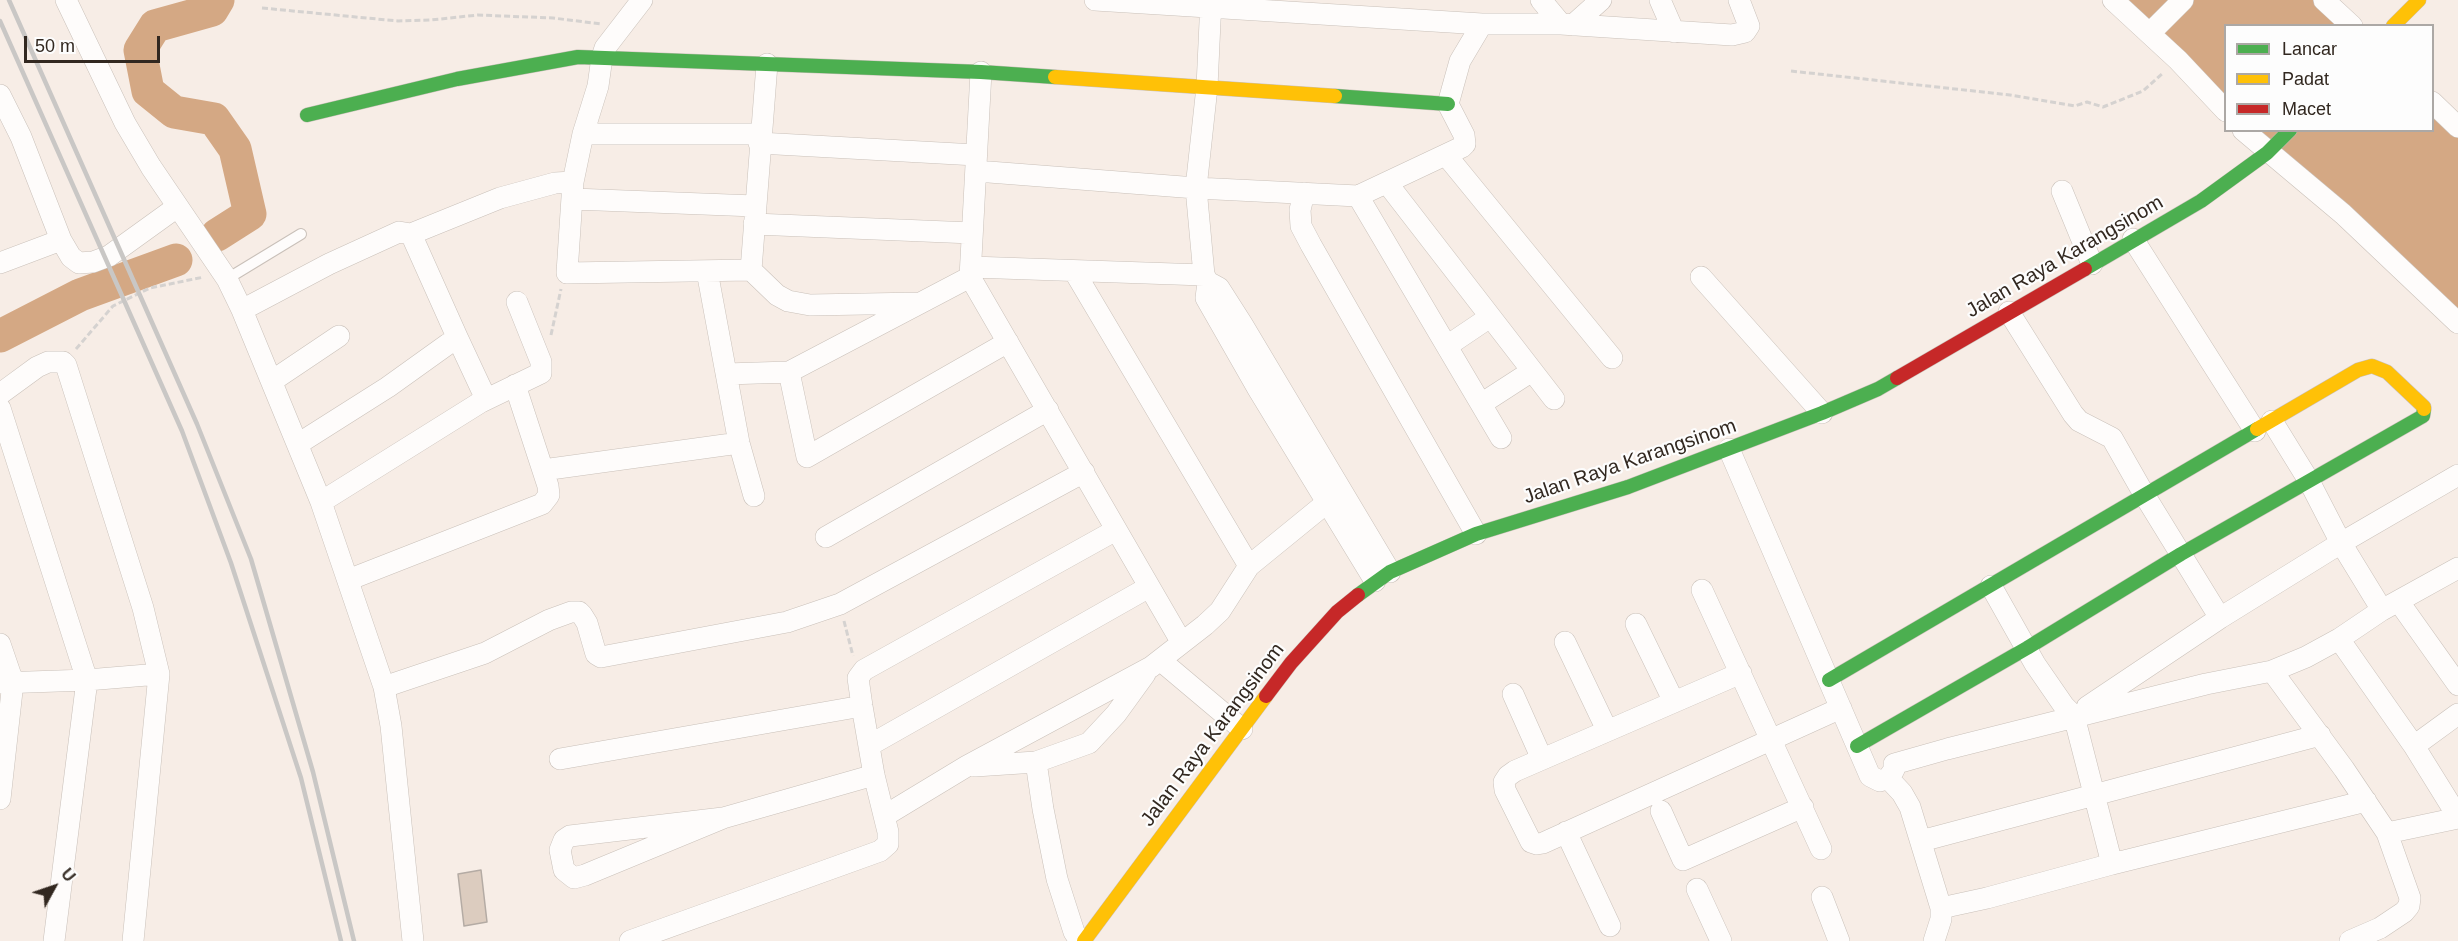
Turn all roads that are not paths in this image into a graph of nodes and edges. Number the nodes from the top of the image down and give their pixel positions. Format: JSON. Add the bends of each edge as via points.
{"nodes":[{"id":1,"x":66,"y":0,"type":"edge"},
{"id":2,"x":642,"y":0,"type":"edge"},
{"id":3,"x":1095,"y":0,"type":"edge"},
{"id":4,"x":1541,"y":0,"type":"edge"},
{"id":5,"x":1601,"y":0,"type":"edge"},
{"id":6,"x":1660,"y":0,"type":"edge"},
{"id":7,"x":1739,"y":0,"type":"edge"},
{"id":8,"x":2113,"y":0,"type":"edge"},
{"id":9,"x":2183,"y":0,"type":"edge"},
{"id":10,"x":2324,"y":0,"type":"edge"},
{"id":11,"x":2419,"y":0,"type":"edge"},
{"id":12,"x":1211,"y":4,"type":"edge"},
{"id":13,"x":1482,"y":24,"type":"junction"},
{"id":14,"x":2350,"y":24,"type":"edge"},
{"id":15,"x":2395,"y":24,"type":"edge"},
{"id":16,"x":1567,"y":25,"type":"junction"},
{"id":17,"x":2154,"y":29,"type":"junction"},
{"id":18,"x":1674,"y":32,"type":"junction"},
{"id":19,"x":602,"y":57,"type":"junction"},
{"id":20,"x":767,"y":64,"type":"junction"},
{"id":21,"x":981,"y":72,"type":"junction"},
{"id":22,"x":1207,"y":87,"type":"junction"},
{"id":23,"x":0,"y":94,"type":"edge"},
{"id":24,"x":2434,"y":103,"type":"edge"},
{"id":25,"x":1448,"y":104,"type":"junction"},
{"id":26,"x":2224,"y":109,"type":"edge"},
{"id":27,"x":307,"y":115,"type":"dead end"},
{"id":28,"x":2458,"y":127,"type":"edge"},
{"id":29,"x":2246,"y":132,"type":"edge"},
{"id":30,"x":2288,"y":132,"type":"edge"},
{"id":31,"x":584,"y":134,"type":"junction"},
{"id":32,"x":760,"y":139,"type":"junction"},
{"id":33,"x":2271,"y":149,"type":"junction"},
{"id":34,"x":1446,"y":155,"type":"junction"},
{"id":35,"x":976,"y":163,"type":"junction"},
{"id":36,"x":1387,"y":183,"type":"junction"},
{"id":37,"x":1196,"y":188,"type":"junction"},
{"id":38,"x":573,"y":190,"type":"junction"},
{"id":39,"x":2062,"y":191,"type":"dead end"},
{"id":40,"x":1304,"y":193,"type":"junction"},
{"id":41,"x":1358,"y":196,"type":"junction"},
{"id":42,"x":177,"y":207,"type":"junction"},
{"id":43,"x":755,"y":215,"type":"junction"},
{"id":44,"x":972,"y":233,"type":"junction"},
{"id":45,"x":301,"y":234,"type":"dead end"},
{"id":46,"x":411,"y":234,"type":"junction"},
{"id":47,"x":2133,"y":239,"type":"junction"},
{"id":48,"x":61,"y":240,"type":"junction"},
{"id":49,"x":0,"y":263,"type":"edge"},
{"id":50,"x":2092,"y":264,"type":"junction"},
{"id":51,"x":751,"y":270,"type":"junction"},
{"id":52,"x":707,"y":271,"type":"junction"},
{"id":53,"x":1074,"y":271,"type":"junction"},
{"id":54,"x":971,"y":272,"type":"junction"},
{"id":55,"x":1701,"y":277,"type":"dead end"},
{"id":56,"x":226,"y":279,"type":"junction"},
{"id":57,"x":1206,"y":279,"type":"junction"},
{"id":58,"x":517,"y":302,"type":"dead end"},
{"id":59,"x":920,"y":303,"type":"junction"},
{"id":60,"x":242,"y":310,"type":"junction"},
{"id":61,"x":2009,"y":312,"type":"junction"},
{"id":62,"x":1490,"y":317,"type":"junction"},
{"id":63,"x":2458,"y":323,"type":"edge"},
{"id":64,"x":339,"y":336,"type":"dead end"},
{"id":65,"x":458,"y":339,"type":"junction"},
{"id":66,"x":1008,"y":342,"type":"junction"},
{"id":67,"x":1447,"y":346,"type":"junction"},
{"id":68,"x":1612,"y":358,"type":"dead end"},
{"id":69,"x":1532,"y":371,"type":"junction"},
{"id":70,"x":789,"y":372,"type":"junction"},
{"id":71,"x":726,"y":374,"type":"junction"},
{"id":72,"x":272,"y":381,"type":"junction"},
{"id":73,"x":515,"y":385,"type":"junction"},
{"id":74,"x":0,"y":394,"type":"edge"},
{"id":75,"x":486,"y":399,"type":"junction"},
{"id":76,"x":1554,"y":399,"type":"dead end"},
{"id":77,"x":1481,"y":404,"type":"junction"},
{"id":78,"x":0,"y":408,"type":"edge"},
{"id":79,"x":1048,"y":410,"type":"junction"},
{"id":80,"x":1822,"y":413,"type":"junction"},
{"id":81,"x":2264,"y":426,"type":"junction"},
{"id":82,"x":1501,"y":438,"type":"dead end"},
{"id":83,"x":739,"y":443,"type":"junction"},
{"id":84,"x":298,"y":444,"type":"junction"},
{"id":85,"x":1729,"y":449,"type":"junction"},
{"id":86,"x":543,"y":471,"type":"junction"},
{"id":87,"x":1083,"y":472,"type":"junction"},
{"id":88,"x":2458,"y":475,"type":"edge"},
{"id":89,"x":2309,"y":481,"type":"junction"},
{"id":90,"x":754,"y":496,"type":"dead end"},
{"id":91,"x":2145,"y":496,"type":"junction"},
{"id":92,"x":1334,"y":497,"type":"junction"},
{"id":93,"x":321,"y":502,"type":"junction"},
{"id":94,"x":1116,"y":530,"type":"junction"},
{"id":95,"x":1476,"y":534,"type":"junction"},
{"id":96,"x":826,"y":537,"type":"dead end"},
{"id":97,"x":2341,"y":543,"type":"junction"},
{"id":98,"x":2181,"y":554,"type":"junction"},
{"id":99,"x":1248,"y":566,"type":"junction"},
{"id":100,"x":2458,"y":568,"type":"edge"},
{"id":101,"x":1383,"y":576,"type":"junction"},
{"id":102,"x":348,"y":580,"type":"junction"},
{"id":103,"x":1991,"y":586,"type":"junction"},
{"id":104,"x":1149,"y":587,"type":"junction"},
{"id":105,"x":1702,"y":590,"type":"dead end"},
{"id":106,"x":2390,"y":606,"type":"junction"},
{"id":107,"x":2220,"y":618,"type":"junction"},
{"id":108,"x":1636,"y":624,"type":"dead end"},
{"id":109,"x":2339,"y":639,"type":"junction"},
{"id":110,"x":1565,"y":642,"type":"dead end"},
{"id":111,"x":1182,"y":643,"type":"junction"},
{"id":112,"x":0,"y":644,"type":"edge"},
{"id":113,"x":2027,"y":648,"type":"junction"},
{"id":114,"x":1156,"y":663,"type":"junction"},
{"id":115,"x":2272,"y":671,"type":"junction"},
{"id":116,"x":1741,"y":673,"type":"junction"},
{"id":117,"x":159,"y":675,"type":"junction"},
{"id":118,"x":87,"y":680,"type":"junction"},
{"id":119,"x":1829,"y":680,"type":"junction"},
{"id":120,"x":7,"y":683,"type":"edge"},
{"id":121,"x":2458,"y":685,"type":"edge"},
{"id":122,"x":384,"y":687,"type":"junction"},
{"id":123,"x":1513,"y":694,"type":"dead end"},
{"id":124,"x":1674,"y":702,"type":"junction"},
{"id":125,"x":862,"y":706,"type":"junction"},
{"id":126,"x":1841,"y":708,"type":"junction"},
{"id":127,"x":2458,"y":714,"type":"edge"},
{"id":128,"x":2074,"y":716,"type":"junction"},
{"id":129,"x":1242,"y":729,"type":"junction"},
{"id":130,"x":1607,"y":730,"type":"junction"},
{"id":131,"x":1882,"y":734,"type":"junction"},
{"id":132,"x":2320,"y":735,"type":"junction"},
{"id":133,"x":1772,"y":738,"type":"junction"},
{"id":134,"x":870,"y":745,"type":"junction"},
{"id":135,"x":1857,"y":746,"type":"junction"},
{"id":136,"x":2414,"y":746,"type":"junction"},
{"id":137,"x":560,"y":759,"type":"dead end"},
{"id":138,"x":1542,"y":759,"type":"junction"},
{"id":139,"x":1036,"y":762,"type":"junction"},
{"id":140,"x":967,"y":766,"type":"junction"},
{"id":141,"x":1891,"y":771,"type":"junction"},
{"id":142,"x":874,"y":774,"type":"junction"},
{"id":143,"x":2094,"y":795,"type":"junction"},
{"id":144,"x":0,"y":799,"type":"edge"},
{"id":145,"x":2366,"y":801,"type":"junction"},
{"id":146,"x":1803,"y":807,"type":"junction"},
{"id":147,"x":1661,"y":811,"type":"dead end"},
{"id":148,"x":885,"y":815,"type":"junction"},
{"id":149,"x":2458,"y":817,"type":"edge"},
{"id":150,"x":1566,"y":832,"type":"junction"},
{"id":151,"x":2387,"y":832,"type":"junction"},
{"id":152,"x":653,"y":838,"type":"dead end"},
{"id":153,"x":1921,"y":841,"type":"junction"},
{"id":154,"x":1821,"y":849,"type":"dead end"},
{"id":155,"x":2112,"y":864,"type":"junction"},
{"id":156,"x":1697,"y":889,"type":"dead end"},
{"id":157,"x":1822,"y":897,"type":"dead end"},
{"id":158,"x":1941,"y":908,"type":"junction"},
{"id":159,"x":1610,"y":926,"type":"dead end"},
{"id":160,"x":54,"y":941,"type":"edge"},
{"id":161,"x":133,"y":941,"type":"edge"},
{"id":162,"x":413,"y":941,"type":"edge"},
{"id":163,"x":630,"y":941,"type":"edge"},
{"id":164,"x":1082,"y":941,"type":"edge"},
{"id":165,"x":1720,"y":941,"type":"edge"},
{"id":166,"x":1839,"y":941,"type":"edge"},
{"id":167,"x":1934,"y":941,"type":"edge"},
{"id":168,"x":2350,"y":941,"type":"edge"}],
"edges":[{"from":1,"to":42,"type":"street","via":[[124,123]]},
{"from":2,"to":19,"type":"street"},
{"from":3,"to":12,"type":"street"},
{"from":4,"to":16,"type":"street"},
{"from":5,"to":16,"type":"street"},
{"from":6,"to":18,"type":"street"},
{"from":7,"to":18,"type":"street","via":[[1749,22],[1744,32]]},
{"from":8,"to":17,"type":"street"},
{"from":9,"to":17,"type":"street"},
{"from":10,"to":14,"type":"street"},
{"from":11,"to":15,"type":"street"},
{"from":12,"to":13,"type":"street"},
{"from":12,"to":22,"type":"street"},
{"from":13,"to":16,"type":"street"},
{"from":13,"to":25,"type":"street","via":[[1460,61]]},
{"from":16,"to":18,"type":"street"},
{"from":17,"to":26,"type":"street"},
{"from":19,"to":20,"type":"street"},
{"from":19,"to":27,"type":"street","via":[[578,57],[457,80]]},
{"from":19,"to":31,"type":"street"},
{"from":20,"to":21,"type":"street"},
{"from":20,"to":32,"type":"street"},
{"from":21,"to":22,"type":"street"},
{"from":21,"to":35,"type":"street"},
{"from":22,"to":25,"type":"street"},
{"from":22,"to":37,"type":"street"},
{"from":23,"to":48,"type":"street"},
{"from":24,"to":28,"type":"street"},
{"from":25,"to":34,"type":"street","via":[[1465,144]]},
{"from":29,"to":33,"type":"street"},
{"from":30,"to":33,"type":"street","name":"Jalan Raya Karangsinom"},
{"from":31,"to":32,"type":"street"},
{"from":31,"to":38,"type":"street"},
{"from":32,"to":35,"type":"street"},
{"from":32,"to":43,"type":"street"},
{"from":33,"to":47,"type":"street","name":"Jalan Raya Karangsinom","via":[[2201,201]]},
{"from":33,"to":63,"type":"street"},
{"from":34,"to":36,"type":"street"},
{"from":34,"to":68,"type":"street"},
{"from":35,"to":37,"type":"street"},
{"from":35,"to":44,"type":"street"},
{"from":36,"to":41,"type":"street"},
{"from":36,"to":62,"type":"street"},
{"from":37,"to":40,"type":"street"},
{"from":37,"to":57,"type":"street"},
{"from":38,"to":43,"type":"street"},
{"from":38,"to":46,"type":"street","via":[[555,183],[500,198]]},
{"from":38,"to":52,"type":"street","via":[[567,273]]},
{"from":39,"to":50,"type":"street"},
{"from":40,"to":41,"type":"street"},
{"from":40,"to":95,"type":"street","via":[[1301,226]]},
{"from":41,"to":67,"type":"street"},
{"from":42,"to":48,"type":"street","via":[[109,256],[93,262],[79,263]]},
{"from":42,"to":56,"type":"street"},
{"from":43,"to":44,"type":"street"},
{"from":43,"to":51,"type":"street"},
{"from":44,"to":54,"type":"street"},
{"from":45,"to":56,"type":"lane"},
{"from":46,"to":60,"type":"street","via":[[399,232]]},
{"from":46,"to":65,"type":"street"},
{"from":47,"to":50,"type":"street","name":"Jalan Raya Karangsinom"},
{"from":47,"to":81,"type":"street"},
{"from":48,"to":49,"type":"street"},
{"from":50,"to":61,"type":"street","name":"Jalan Raya Karangsinom"},
{"from":51,"to":52,"type":"street"},
{"from":51,"to":59,"type":"street","via":[[788,301]]},
{"from":52,"to":71,"type":"street"},
{"from":53,"to":54,"type":"street"},
{"from":53,"to":57,"type":"street"},
{"from":53,"to":99,"type":"street"},
{"from":54,"to":59,"type":"street"},
{"from":54,"to":66,"type":"street"},
{"from":55,"to":80,"type":"street"},
{"from":56,"to":60,"type":"street"},
{"from":57,"to":92,"type":"street","via":[[1206,298],[1258,389]]},
{"from":58,"to":73,"type":"street","via":[[541,362],[541,373]]},
{"from":59,"to":70,"type":"street"},
{"from":60,"to":72,"type":"street"},
{"from":61,"to":80,"type":"street","name":"Jalan Raya Karangsinom","via":[[1878,389]]},
{"from":61,"to":91,"type":"street","via":[[2073,414],[2112,438]]},
{"from":62,"to":67,"type":"street"},
{"from":62,"to":69,"type":"street"},
{"from":64,"to":72,"type":"street"},
{"from":65,"to":75,"type":"street"},
{"from":65,"to":84,"type":"street"},
{"from":66,"to":70,"type":"street","via":[[807,457]]},
{"from":66,"to":79,"type":"street"},
{"from":67,"to":77,"type":"street"},
{"from":69,"to":76,"type":"street"},
{"from":69,"to":77,"type":"street"},
{"from":70,"to":71,"type":"street"},
{"from":71,"to":83,"type":"street"},
{"from":72,"to":84,"type":"street"},
{"from":73,"to":75,"type":"street"},
{"from":73,"to":86,"type":"street"},
{"from":74,"to":117,"type":"street","via":[[36,367],[48,362],[66,365],[143,608]]},
{"from":75,"to":93,"type":"street"},
{"from":77,"to":82,"type":"street"},
{"from":78,"to":118,"type":"street"},
{"from":79,"to":87,"type":"street"},
{"from":79,"to":96,"type":"street"},
{"from":80,"to":85,"type":"street","name":"Jalan Raya Karangsinom"},
{"from":81,"to":89,"type":"street"},
{"from":81,"to":89,"type":"street","via":[[2358,370],[2372,366],[2387,372],[2424,408],[2423,416]]},
{"from":81,"to":91,"type":"street"},
{"from":83,"to":86,"type":"street"},
{"from":83,"to":90,"type":"street"},
{"from":84,"to":93,"type":"street"},
{"from":85,"to":95,"type":"street","name":"Jalan Raya Karangsinom","via":[[1628,487]]},
{"from":85,"to":119,"type":"street"},
{"from":86,"to":102,"type":"street","via":[[549,495],[542,504]]},
{"from":87,"to":94,"type":"street"},
{"from":87,"to":122,"type":"street","via":[[840,604],[787,622],[601,657],[596,654],[582,615],[571,612],[485,653]]},
{"from":88,"to":97,"type":"street"},
{"from":89,"to":97,"type":"street"},
{"from":89,"to":98,"type":"street"},
{"from":91,"to":98,"type":"street"},
{"from":91,"to":103,"type":"street"},
{"from":92,"to":99,"type":"street"},
{"from":92,"to":101,"type":"street"},
{"from":93,"to":102,"type":"street"},
{"from":94,"to":104,"type":"street"},
{"from":94,"to":125,"type":"street","via":[[869,666],[858,678]]},
{"from":95,"to":101,"type":"street","name":"Jalan Raya Karangsinom"},
{"from":97,"to":106,"type":"street"},
{"from":97,"to":107,"type":"street"},
{"from":98,"to":107,"type":"street"},
{"from":98,"to":113,"type":"street"},
{"from":99,"to":111,"type":"street","via":[[1220,610]]},
{"from":100,"to":106,"type":"street"},
{"from":101,"to":129,"type":"street","name":"Jalan Raya Karangsinom","via":[[1356,595],[1314,635]]},
{"from":102,"to":122,"type":"street"},
{"from":103,"to":113,"type":"street"},
{"from":103,"to":119,"type":"street"},
{"from":104,"to":111,"type":"street"},
{"from":104,"to":134,"type":"street"},
{"from":105,"to":116,"type":"street"},
{"from":106,"to":109,"type":"street"},
{"from":106,"to":121,"type":"street"},
{"from":107,"to":128,"type":"street"},
{"from":108,"to":124,"type":"street"},
{"from":109,"to":115,"type":"street"},
{"from":109,"to":136,"type":"street"},
{"from":110,"to":130,"type":"street"},
{"from":111,"to":114,"type":"street"},
{"from":112,"to":120,"type":"street"},
{"from":113,"to":128,"type":"street"},
{"from":113,"to":131,"type":"street"},
{"from":114,"to":129,"type":"street"},
{"from":114,"to":139,"type":"street","via":[[1089,742]]},
{"from":114,"to":140,"type":"street"},
{"from":115,"to":128,"type":"street"},
{"from":115,"to":132,"type":"street"},
{"from":116,"to":124,"type":"street"},
{"from":116,"to":133,"type":"street"},
{"from":117,"to":118,"type":"street"},
{"from":117,"to":161,"type":"street"},
{"from":118,"to":120,"type":"street"},
{"from":118,"to":160,"type":"street"},
{"from":119,"to":126,"type":"street"},
{"from":120,"to":144,"type":"street"},
{"from":122,"to":162,"type":"street"},
{"from":123,"to":138,"type":"street"},
{"from":124,"to":130,"type":"street"},
{"from":125,"to":134,"type":"street"},
{"from":125,"to":137,"type":"street"},
{"from":126,"to":133,"type":"street"},
{"from":126,"to":135,"type":"street"},
{"from":127,"to":136,"type":"street"},
{"from":128,"to":141,"type":"street"},
{"from":128,"to":143,"type":"street"},
{"from":129,"to":164,"type":"street","name":"Jalan Raya Karangsinom"},
{"from":130,"to":138,"type":"street"},
{"from":131,"to":135,"type":"street"},
{"from":131,"to":141,"type":"street"},
{"from":132,"to":143,"type":"street"},
{"from":132,"to":145,"type":"street"},
{"from":133,"to":146,"type":"street"},
{"from":133,"to":150,"type":"street"},
{"from":134,"to":142,"type":"street"},
{"from":135,"to":141,"type":"street","via":[[1870,776],[1880,781]]},
{"from":136,"to":149,"type":"street"},
{"from":138,"to":150,"type":"street","via":[[1508,776],[1505,790],[1531,842],[1543,843]]},
{"from":139,"to":140,"type":"street"},
{"from":139,"to":164,"type":"street","via":[[1057,879],[1074,932]]},
{"from":140,"to":148,"type":"street"},
{"from":141,"to":153,"type":"street","via":[[1910,807]]},
{"from":142,"to":148,"type":"street"},
{"from":142,"to":152,"type":"street"},
{"from":143,"to":153,"type":"street"},
{"from":143,"to":155,"type":"street"},
{"from":145,"to":151,"type":"street"},
{"from":145,"to":155,"type":"street"},
{"from":146,"to":147,"type":"street","via":[[1683,860]]},
{"from":146,"to":154,"type":"street"},
{"from":148,"to":163,"type":"street","via":[[888,844],[880,851]]},
{"from":149,"to":151,"type":"street"},
{"from":150,"to":159,"type":"street"},
{"from":151,"to":168,"type":"street","via":[[2410,898],[2409,906],[2380,928]]},
{"from":153,"to":158,"type":"street"},
{"from":155,"to":158,"type":"street"},
{"from":156,"to":165,"type":"street"},
{"from":157,"to":166,"type":"street"},
{"from":158,"to":167,"type":"street"}]}
